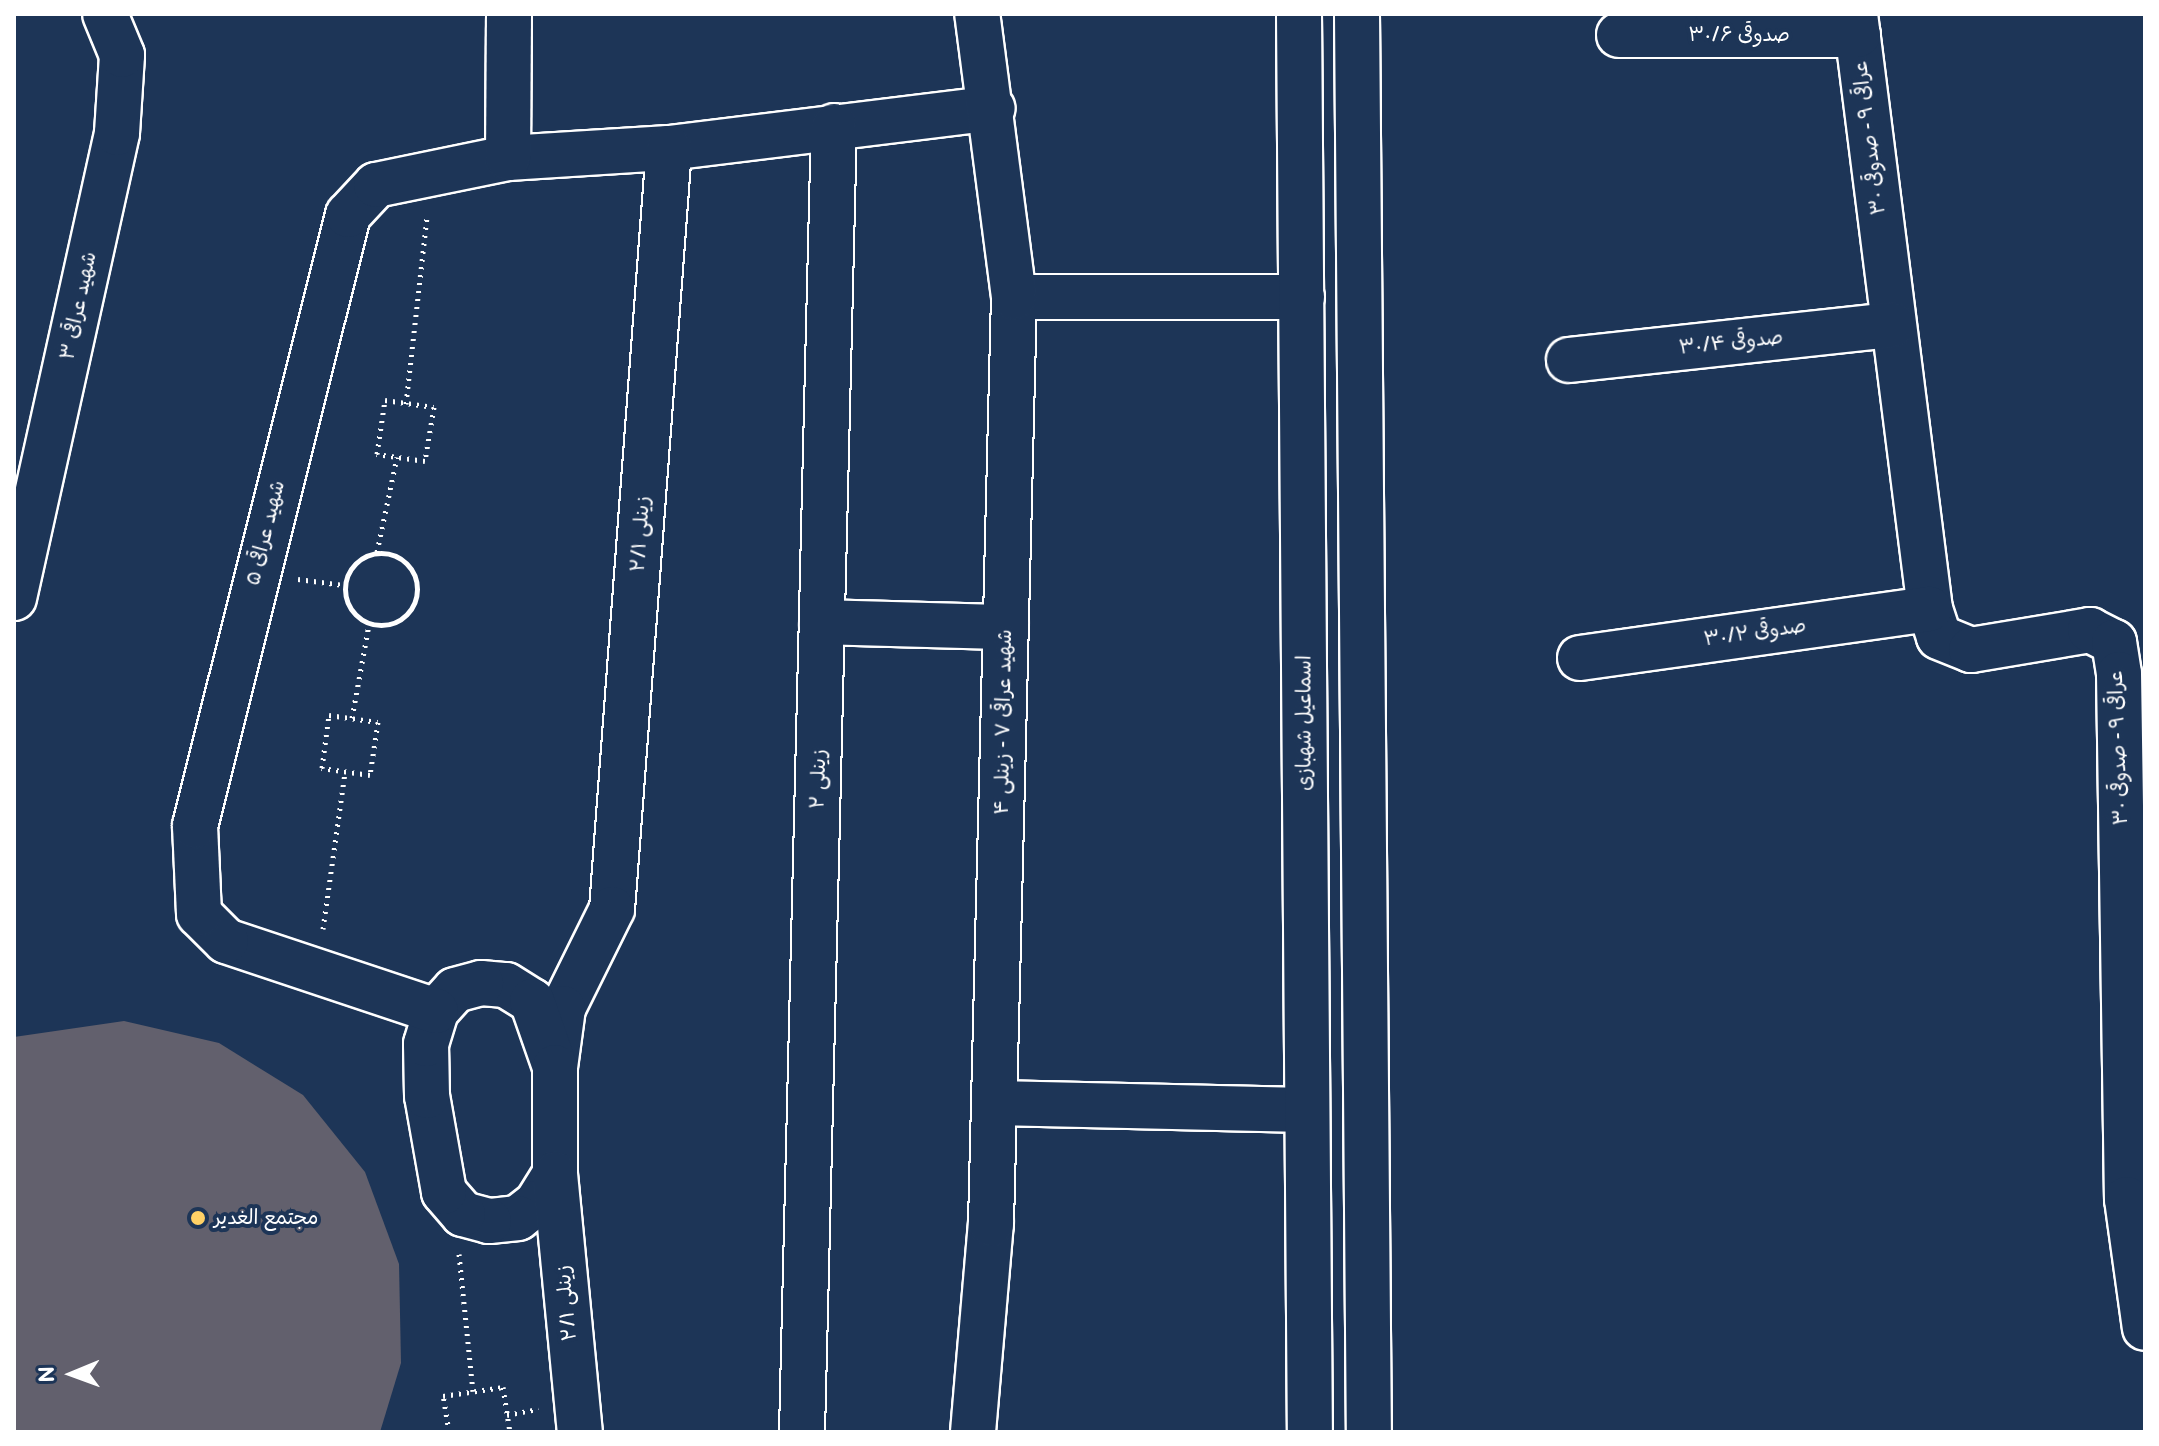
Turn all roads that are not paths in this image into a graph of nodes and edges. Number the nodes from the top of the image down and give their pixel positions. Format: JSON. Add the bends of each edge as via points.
{"nodes":[{"id":1,"x":105,"y":14,"type":"edge"},
{"id":2,"x":509,"y":14,"type":"edge"},
{"id":3,"x":977,"y":14,"type":"edge"},
{"id":4,"x":1299,"y":14,"type":"edge"},
{"id":5,"x":1357,"y":14,"type":"edge"},
{"id":6,"x":1856,"y":24,"type":"edge"},
{"id":7,"x":1619,"y":35,"type":"dead end"},
{"id":8,"x":993,"y":108,"type":"junction"},
{"id":9,"x":834,"y":126,"type":"junction"},
{"id":10,"x":669,"y":148,"type":"junction"},
{"id":11,"x":508,"y":158,"type":"junction"},
{"id":12,"x":1014,"y":297,"type":"junction"},
{"id":13,"x":1302,"y":297,"type":"junction"},
{"id":14,"x":1893,"y":325,"type":"junction"},
{"id":15,"x":1569,"y":360,"type":"dead end"},
{"id":16,"x":14,"y":598,"type":"edge"},
{"id":17,"x":1930,"y":609,"type":"junction"},
{"id":18,"x":822,"y":622,"type":"junction"},
{"id":19,"x":1006,"y":627,"type":"junction"},
{"id":20,"x":1580,"y":658,"type":"dead end"},
{"id":21,"x":436,"y":1011,"type":"junction"},
{"id":22,"x":555,"y":1067,"type":"junction"},
{"id":23,"x":995,"y":1103,"type":"junction"},
{"id":24,"x":1306,"y":1110,"type":"junction"},
{"id":25,"x":555,"y":1174,"type":"junction"},
{"id":26,"x":2136,"y":1197,"type":"edge"},
{"id":27,"x":2145,"y":1328,"type":"edge"},
{"id":28,"x":580,"y":1432,"type":"edge"},
{"id":29,"x":802,"y":1432,"type":"edge"},
{"id":30,"x":973,"y":1432,"type":"edge"},
{"id":31,"x":1310,"y":1432,"type":"edge"},
{"id":32,"x":1369,"y":1432,"type":"edge"}],
"edges":[{"from":1,"to":16,"type":"street","name":"شهید عراقی ۳","via":[[122,55],[117,133]]},
{"from":2,"to":11,"type":"street"},
{"from":3,"to":8,"type":"street","name":"شهید عراقی ۷ - زینلی ۴"},
{"from":4,"to":13,"type":"street","name":"اسماعیل شهبازی"},
{"from":5,"to":32,"type":"street"},
{"from":6,"to":7,"type":"street","name":"صدوقی ۳۰/۶"},
{"from":6,"to":14,"type":"street","name":"عراقی ۹ - صدوقی ۳۰"},
{"from":8,"to":9,"type":"street"},
{"from":8,"to":12,"type":"street","name":"شهید عراقی ۷ - زینلی ۴"},
{"from":9,"to":10,"type":"street"},
{"from":9,"to":18,"type":"street","name":"زینلی ۲"},
{"from":10,"to":11,"type":"street"},
{"from":10,"to":22,"type":"street","name":"زینلی ۲/۱","via":[[612,909],[563,1008]]},
{"from":11,"to":21,"type":"street","name":"شهید عراقی ۵","via":[[432,169],[376,185],[348,215],[334,251],[195,826],[194,894],[209,927],[226,941]]},
{"from":12,"to":13,"type":"street"},
{"from":12,"to":19,"type":"street","name":"شهید عراقی ۷ - زینلی ۴"},
{"from":13,"to":24,"type":"street","name":"اسماعیل شهبازی"},
{"from":14,"to":15,"type":"street","name":"صدوقی ۳۰/۴"},
{"from":14,"to":17,"type":"street","name":"عراقی ۹ - صدوقی ۳۰"},
{"from":17,"to":20,"type":"street","name":"صدوقی ۳۰/۲"},
{"from":17,"to":26,"type":"street","name":"عراقی ۹ - صدوقی ۳۰","via":[[1939,637],[1962,648],[2090,630],[2114,642]]},
{"from":18,"to":19,"type":"street"},
{"from":18,"to":29,"type":"street","name":"زینلی ۲"},
{"from":19,"to":23,"type":"street","name":"شهید عراقی ۷ - زینلی ۴"},
{"from":21,"to":22,"type":"street","via":[[455,990],[506,985],[532,1001]]},
{"from":21,"to":25,"type":"street","via":[[426,1044],[431,1136],[444,1192],[463,1214],[489,1221],[518,1218],[537,1203]]},
{"from":22,"to":25,"type":"street","name":"زینلی ۲/۱"},
{"from":23,"to":24,"type":"street"},
{"from":23,"to":30,"type":"street","name":"شهید عراقی ۷ - زینلی ۴"},
{"from":24,"to":31,"type":"street","name":"اسماعیل شهبازی"},
{"from":25,"to":28,"type":"street","name":"زینلی ۲/۱"},
{"from":26,"to":27,"type":"street","name":"عراقی ۹ - صدوقی ۳۰"}]}
